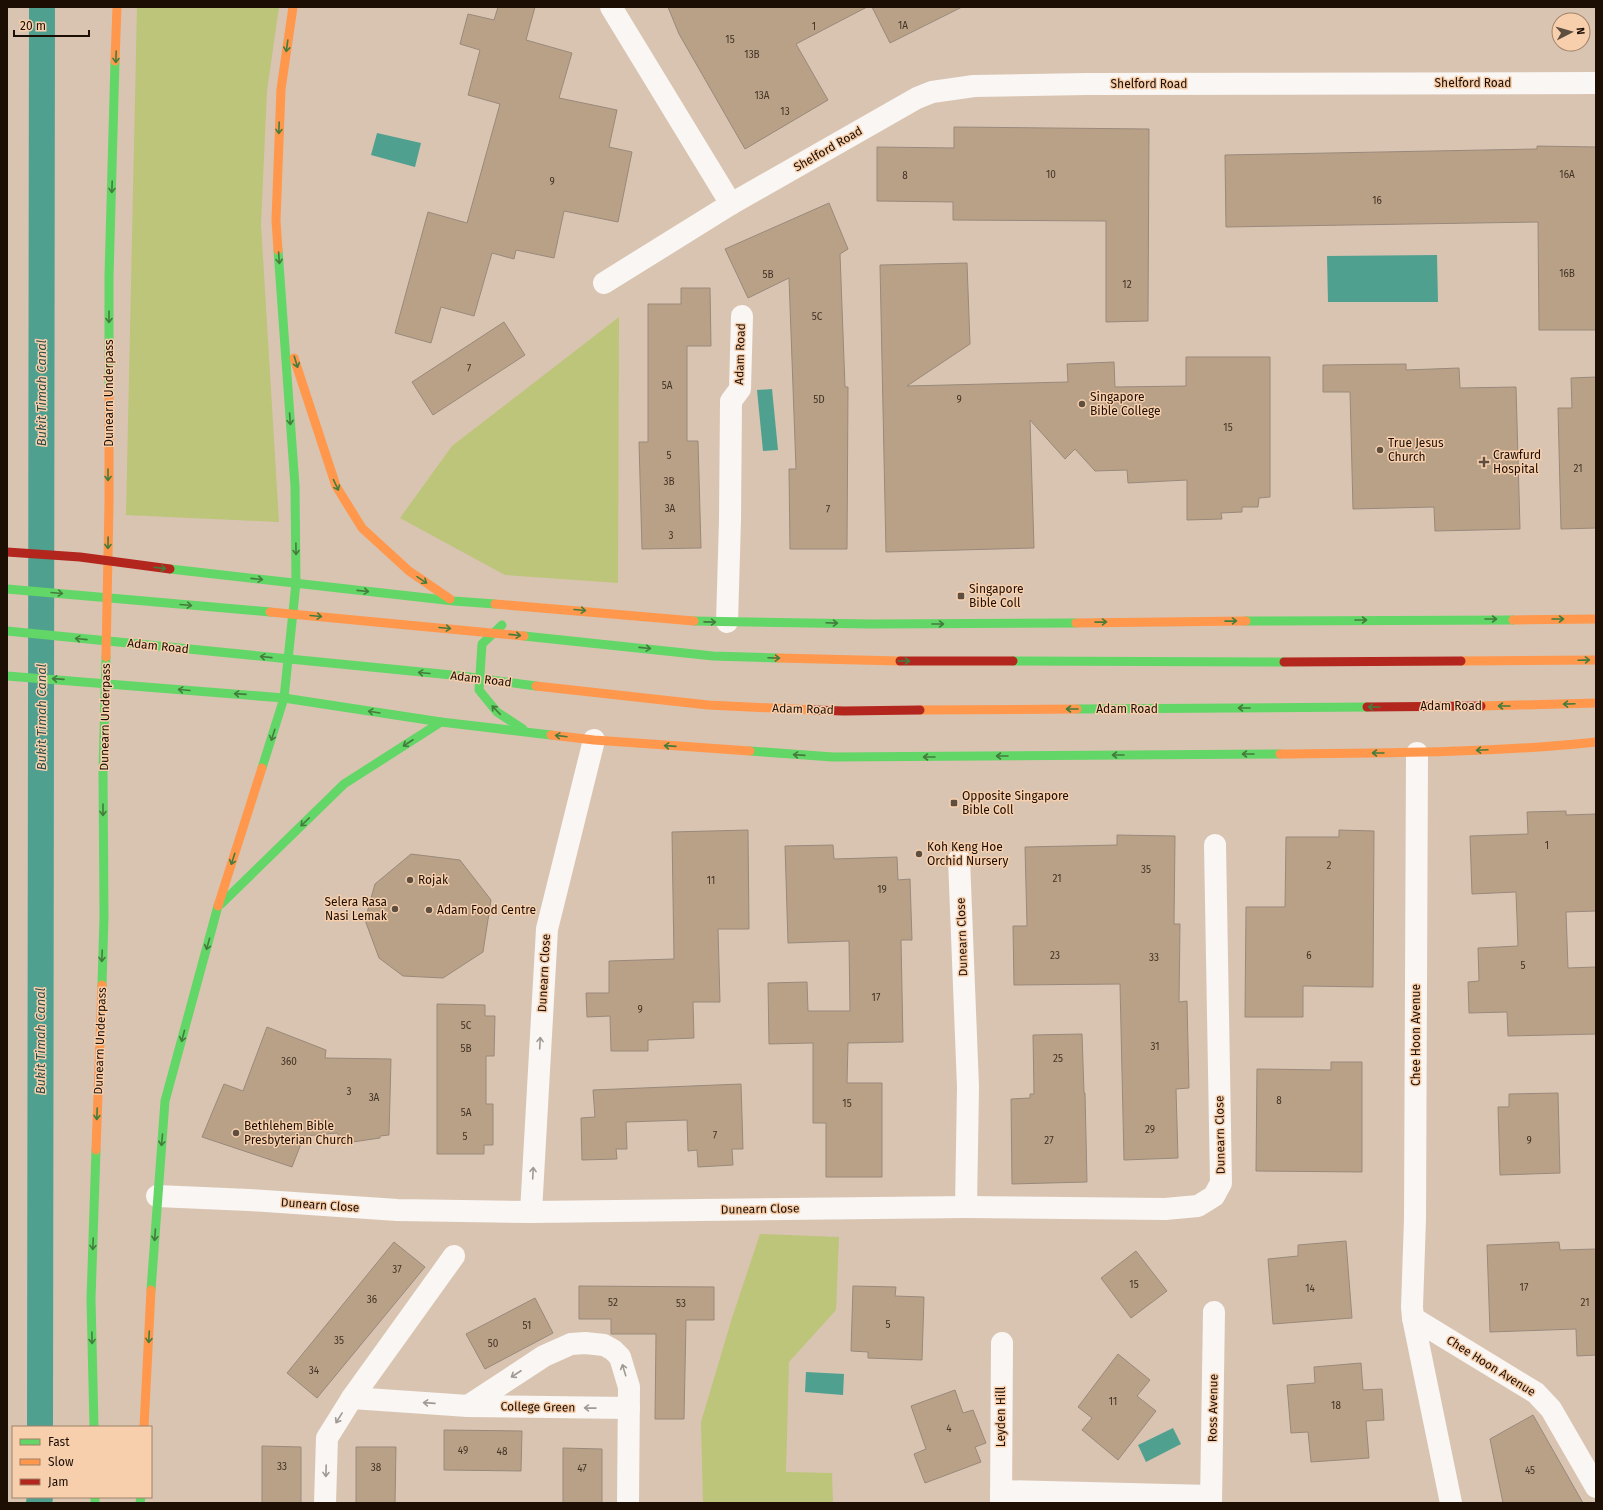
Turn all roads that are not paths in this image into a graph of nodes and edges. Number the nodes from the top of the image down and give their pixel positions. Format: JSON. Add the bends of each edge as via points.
{"nodes":[{"id":1,"x":117,"y":7,"type":"edge"},
{"id":2,"x":293,"y":7,"type":"edge"},
{"id":3,"x":611,"y":7,"type":"edge"},
{"id":4,"x":1596,"y":83,"type":"edge"},
{"id":5,"x":731,"y":204,"type":"junction"},
{"id":6,"x":604,"y":283,"type":"dead end"},
{"id":7,"x":742,"y":316,"type":"dead end"},
{"id":8,"x":284,"y":324,"type":"junction"},
{"id":9,"x":7,"y":552,"type":"edge"},
{"id":10,"x":296,"y":583,"type":"junction"},
{"id":11,"x":7,"y":589,"type":"edge"},
{"id":12,"x":454,"y":601,"type":"junction"},
{"id":13,"x":541,"y":607,"type":"junction"},
{"id":14,"x":728,"y":613,"type":"junction"},
{"id":15,"x":519,"y":614,"type":"dead end"},
{"id":16,"x":1596,"y":619,"type":"edge"},
{"id":17,"x":507,"y":621,"type":"dead end"},
{"id":18,"x":11,"y":632,"type":"edge"},
{"id":19,"x":1596,"y":660,"type":"edge"},
{"id":20,"x":7,"y":676,"type":"edge"},
{"id":21,"x":284,"y":698,"type":"junction"},
{"id":22,"x":1596,"y":703,"type":"edge"},
{"id":23,"x":441,"y":722,"type":"junction"},
{"id":24,"x":528,"y":732,"type":"junction"},
{"id":25,"x":594,"y":740,"type":"junction"},
{"id":26,"x":1596,"y":742,"type":"edge"},
{"id":27,"x":1417,"y":753,"type":"junction"},
{"id":28,"x":1215,"y":845,"type":"dead end"},
{"id":29,"x":959,"y":859,"type":"dead end"},
{"id":30,"x":218,"y":906,"type":"junction"},
{"id":31,"x":157,"y":1196,"type":"junction"},
{"id":32,"x":966,"y":1207,"type":"junction"},
{"id":33,"x":531,"y":1212,"type":"junction"},
{"id":34,"x":454,"y":1256,"type":"dead end"},
{"id":35,"x":1214,"y":1312,"type":"dead end"},
{"id":36,"x":1413,"y":1318,"type":"junction"},
{"id":37,"x":1002,"y":1343,"type":"dead end"},
{"id":38,"x":352,"y":1398,"type":"junction"},
{"id":39,"x":468,"y":1406,"type":"junction"},
{"id":40,"x":629,"y":1408,"type":"junction"},
{"id":41,"x":94,"y":1426,"type":"edge"},
{"id":42,"x":144,"y":1426,"type":"edge"},
{"id":43,"x":1596,"y":1487,"type":"edge"},
{"id":44,"x":1001,"y":1497,"type":"edge"},
{"id":45,"x":1211,"y":1499,"type":"edge"},
{"id":46,"x":325,"y":1503,"type":"edge"},
{"id":47,"x":628,"y":1503,"type":"edge"},
{"id":48,"x":1451,"y":1503,"type":"edge"}],
"edges":[{"from":1,"to":41,"type":"highway","name":"Dunearn Underpass","one_way":true,"via":[[109,276],[109,504],[103,771],[104,917],[91,1299]]},
{"from":2,"to":8,"type":"highway","one_way":true,"via":[[281,89],[276,212]]},
{"from":3,"to":5,"type":"street"},
{"from":4,"to":5,"type":"street","name":"Shelford Road","via":[[1087,84],[953,88],[917,98]]},
{"from":5,"to":6,"type":"street","name":"Shelford Road"},
{"from":7,"to":14,"type":"street","name":"Adam Road","via":[[740,389],[731,401]]},
{"from":8,"to":10,"type":"highway","one_way":true,"via":[[295,486]]},
{"from":8,"to":12,"type":"highway","one_way":true,"via":[[321,443],[336,486],[343,498],[368,534],[409,571]]},
{"from":9,"to":10,"type":"highway","one_way":true},
{"from":10,"to":12,"type":"highway","one_way":true},
{"from":10,"to":21,"type":"highway"},
{"from":11,"to":19,"type":"highway","one_way":true,"via":[[463,629],[713,656],[846,661]]},
{"from":12,"to":13,"type":"highway"},
{"from":13,"to":14,"type":"highway","one_way":true,"via":[[705,622]]},
{"from":13,"to":15,"type":"highway"},
{"from":14,"to":16,"type":"highway","one_way":true,"via":[[794,622],[871,624]]},
{"from":24,"to":17,"type":"highway","one_way":true,"via":[[497,712],[479,690],[482,644]]},
{"from":22,"to":18,"type":"highway","name":"Adam Road","one_way":true,"via":[[844,711],[716,706],[571,691],[462,676]]},
{"from":21,"to":20,"type":"highway","one_way":true},
{"from":23,"to":21,"type":"highway","one_way":true},
{"from":21,"to":30,"type":"highway","one_way":true},
{"from":23,"to":24,"type":"highway"},
{"from":23,"to":30,"type":"highway","one_way":true,"via":[[344,784]]},
{"from":25,"to":24,"type":"highway","one_way":true},
{"from":27,"to":25,"type":"highway","one_way":true,"via":[[833,757]]},
{"from":33,"to":25,"type":"street","name":"Dunearn Close","one_way":true,"via":[[547,929]]},
{"from":26,"to":27,"type":"highway","one_way":true},
{"from":27,"to":36,"type":"street","name":"Chee Hoon Avenue"},
{"from":28,"to":32,"type":"street","name":"Dunearn Close","via":[[1221,1183],[1214,1196],[1198,1206],[1165,1210]]},
{"from":29,"to":32,"type":"street","name":"Dunearn Close","via":[[968,1087]]},
{"from":30,"to":31,"type":"highway","one_way":true,"via":[[165,1101]]},
{"from":31,"to":33,"type":"street","name":"Dunearn Close","via":[[397,1210]]},
{"from":31,"to":42,"type":"highway","one_way":true},
{"from":32,"to":33,"type":"street","name":"Dunearn Close"},
{"from":34,"to":38,"type":"street"},
{"from":35,"to":45,"type":"street","name":"Ross Avenue"},
{"from":36,"to":43,"type":"street","name":"Chee Hoon Avenue","via":[[1536,1394],[1551,1409]]},
{"from":36,"to":48,"type":"street","name":"Chee Hoon Avenue"},
{"from":37,"to":44,"type":"street","name":"Leyden Hill"},
{"from":39,"to":38,"type":"street","name":"College Green","one_way":true},
{"from":38,"to":46,"type":"street","one_way":true,"via":[[327,1438]]},
{"from":40,"to":39,"type":"street","name":"College Green","one_way":true},
{"from":40,"to":39,"type":"street","one_way":true,"via":[[629,1387],[620,1357],[604,1345],[586,1343],[571,1344],[544,1356]]},
{"from":40,"to":47,"type":"street"},
{"from":44,"to":45,"type":"street","name":"Leyden Hill"}]}
